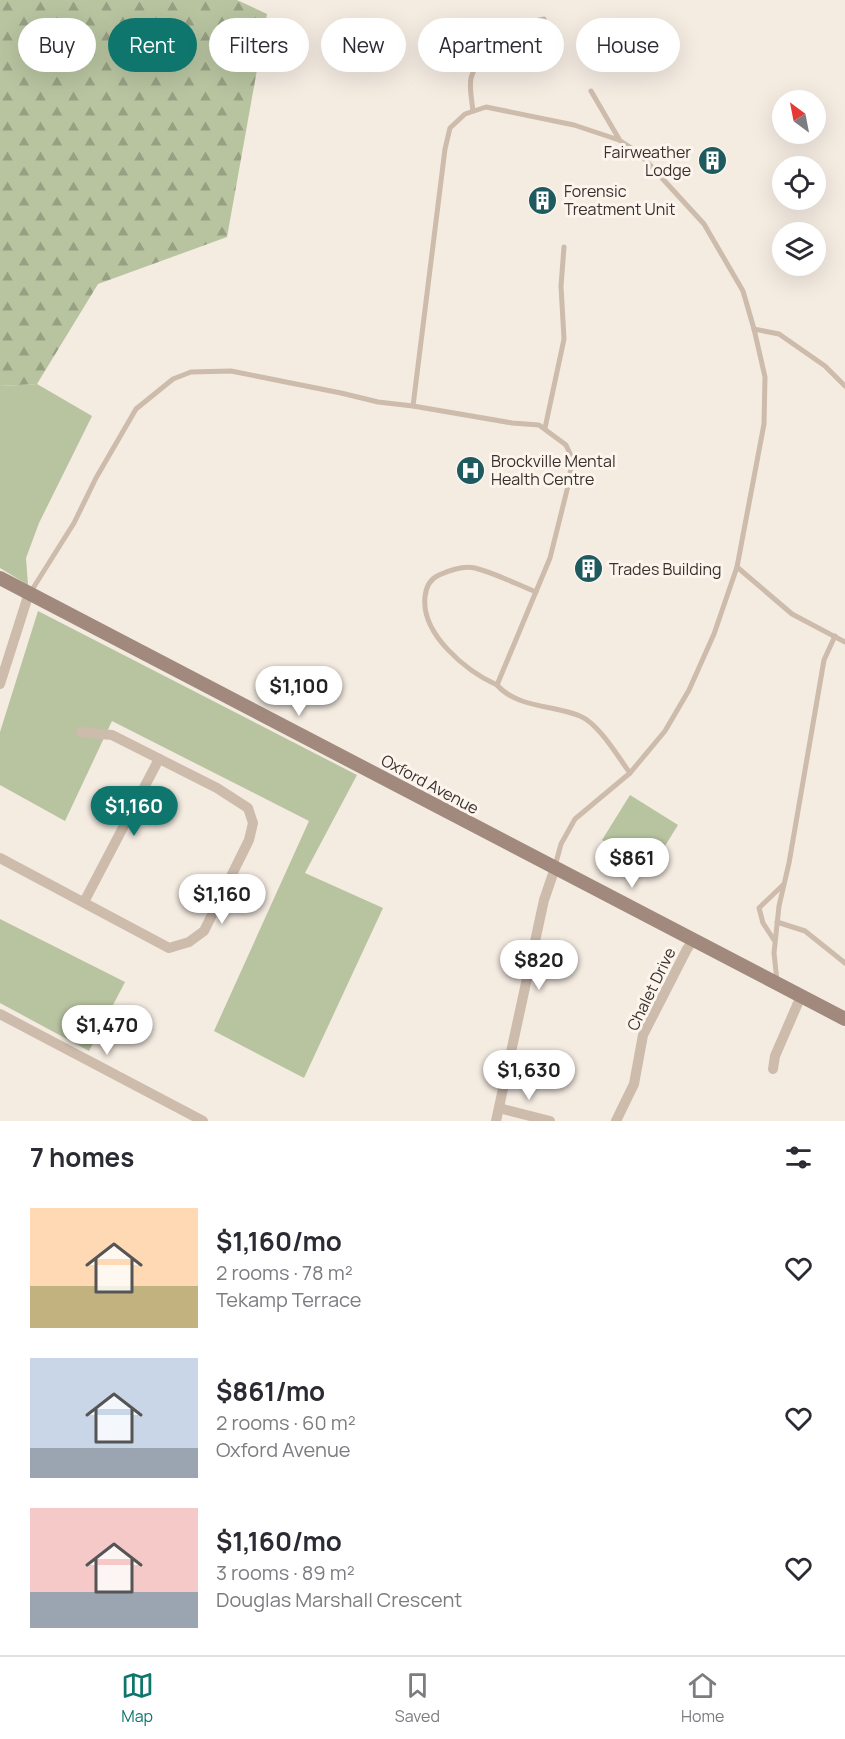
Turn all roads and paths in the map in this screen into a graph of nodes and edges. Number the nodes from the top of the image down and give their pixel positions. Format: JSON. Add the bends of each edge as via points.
{"nodes":[{"id":1,"x":475,"y":72,"type":"edge"},
{"id":2,"x":591,"y":91,"type":"dead end"},
{"id":3,"x":473,"y":111,"type":"junction"},
{"id":4,"x":619,"y":140,"type":"junction"},
{"id":5,"x":564,"y":247,"type":"dead end"},
{"id":6,"x":754,"y":329,"type":"junction"},
{"id":7,"x":845,"y":386,"type":"edge"},
{"id":8,"x":413,"y":406,"type":"junction"},
{"id":9,"x":545,"y":428,"type":"junction"},
{"id":10,"x":737,"y":567,"type":"junction"},
{"id":11,"x":0,"y":578,"type":"edge"},
{"id":12,"x":536,"y":592,"type":"junction"},
{"id":13,"x":29,"y":593,"type":"junction"},
{"id":14,"x":834,"y":636,"type":"junction"},
{"id":15,"x":845,"y":642,"type":"edge"},
{"id":16,"x":0,"y":684,"type":"edge"},
{"id":17,"x":497,"y":686,"type":"junction"},
{"id":18,"x":81,"y":732,"type":"dead end"},
{"id":19,"x":159,"y":759,"type":"junction"},
{"id":20,"x":630,"y":773,"type":"junction"},
{"id":21,"x":0,"y":858,"type":"edge"},
{"id":22,"x":555,"y":868,"type":"junction"},
{"id":23,"x":783,"y":885,"type":"junction"},
{"id":24,"x":84,"y":902,"type":"junction"},
{"id":25,"x":777,"y":922,"type":"junction"},
{"id":26,"x":694,"y":939,"type":"junction"},
{"id":27,"x":774,"y":940,"type":"junction"},
{"id":28,"x":845,"y":963,"type":"edge"},
{"id":29,"x":777,"y":983,"type":"junction"},
{"id":30,"x":801,"y":996,"type":"junction"},
{"id":31,"x":0,"y":1014,"type":"edge"},
{"id":32,"x":845,"y":1019,"type":"edge"},
{"id":33,"x":773,"y":1069,"type":"dead end"},
{"id":34,"x":499,"y":1108,"type":"junction"},
{"id":35,"x":202,"y":1121,"type":"edge"},
{"id":36,"x":496,"y":1121,"type":"edge"},
{"id":37,"x":550,"y":1121,"type":"edge"},
{"id":38,"x":616,"y":1121,"type":"edge"}],
"edges":[{"from":1,"to":3,"type":"lane","via":[[471,80]]},
{"from":2,"to":4,"type":"lane"},
{"from":3,"to":4,"type":"lane","via":[[486,106],[574,125]]},
{"from":3,"to":8,"type":"lane","via":[[450,128],[445,149]]},
{"from":4,"to":6,"type":"lane","via":[[639,153],[704,224],[743,291]]},
{"from":5,"to":9,"type":"lane","via":[[564,339]]},
{"from":6,"to":7,"type":"lane","via":[[779,334],[825,366]]},
{"from":6,"to":10,"type":"lane","via":[[765,377],[764,424]]},
{"from":8,"to":9,"type":"lane"},
{"from":8,"to":13,"type":"lane","via":[[231,371],[191,372],[173,379],[136,409],[74,523]]},
{"from":9,"to":12,"type":"lane","via":[[566,445],[571,456],[570,478],[550,558]]},
{"from":10,"to":14,"type":"lane","via":[[792,614]]},
{"from":10,"to":20,"type":"lane","via":[[689,690],[665,731]]},
{"from":11,"to":13,"type":"street","name":"Oxford Avenue"},
{"from":12,"to":17,"type":"lane"},
{"from":12,"to":17,"type":"lane","via":[[473,567],[453,568],[433,578],[426,588],[424,609],[434,632],[477,676]]},
{"from":13,"to":16,"type":"street"},
{"from":13,"to":22,"type":"street","name":"Oxford Avenue"},
{"from":14,"to":15,"type":"lane"},
{"from":14,"to":23,"type":"lane","via":[[824,660]]},
{"from":17,"to":20,"type":"lane","via":[[518,699],[582,717],[598,731]]},
{"from":18,"to":19,"type":"street","via":[[112,735]]},
{"from":19,"to":24,"type":"street"},
{"from":19,"to":24,"type":"street","via":[[248,808],[253,824],[249,840],[204,931],[189,942],[169,948]]},
{"from":20,"to":22,"type":"lane","via":[[575,819],[561,844]]},
{"from":21,"to":24,"type":"street"},
{"from":22,"to":26,"type":"street","name":"Oxford Avenue"},
{"from":22,"to":34,"type":"street","via":[[544,900]]},
{"from":23,"to":25,"type":"lane"},
{"from":23,"to":27,"type":"lane","via":[[759,908]]},
{"from":25,"to":27,"type":"lane"},
{"from":25,"to":28,"type":"lane","via":[[805,931]]},
{"from":26,"to":29,"type":"street","name":"Oxford Avenue"},
{"from":26,"to":38,"type":"street","name":"Chalet Drive","via":[[643,1035],[633,1084]]},
{"from":27,"to":29,"type":"lane"},
{"from":29,"to":30,"type":"street","name":"Oxford Avenue"},
{"from":30,"to":32,"type":"street","name":"Oxford Avenue"},
{"from":30,"to":33,"type":"street"},
{"from":31,"to":35,"type":"street"},
{"from":34,"to":36,"type":"street"},
{"from":34,"to":37,"type":"street"}]}
